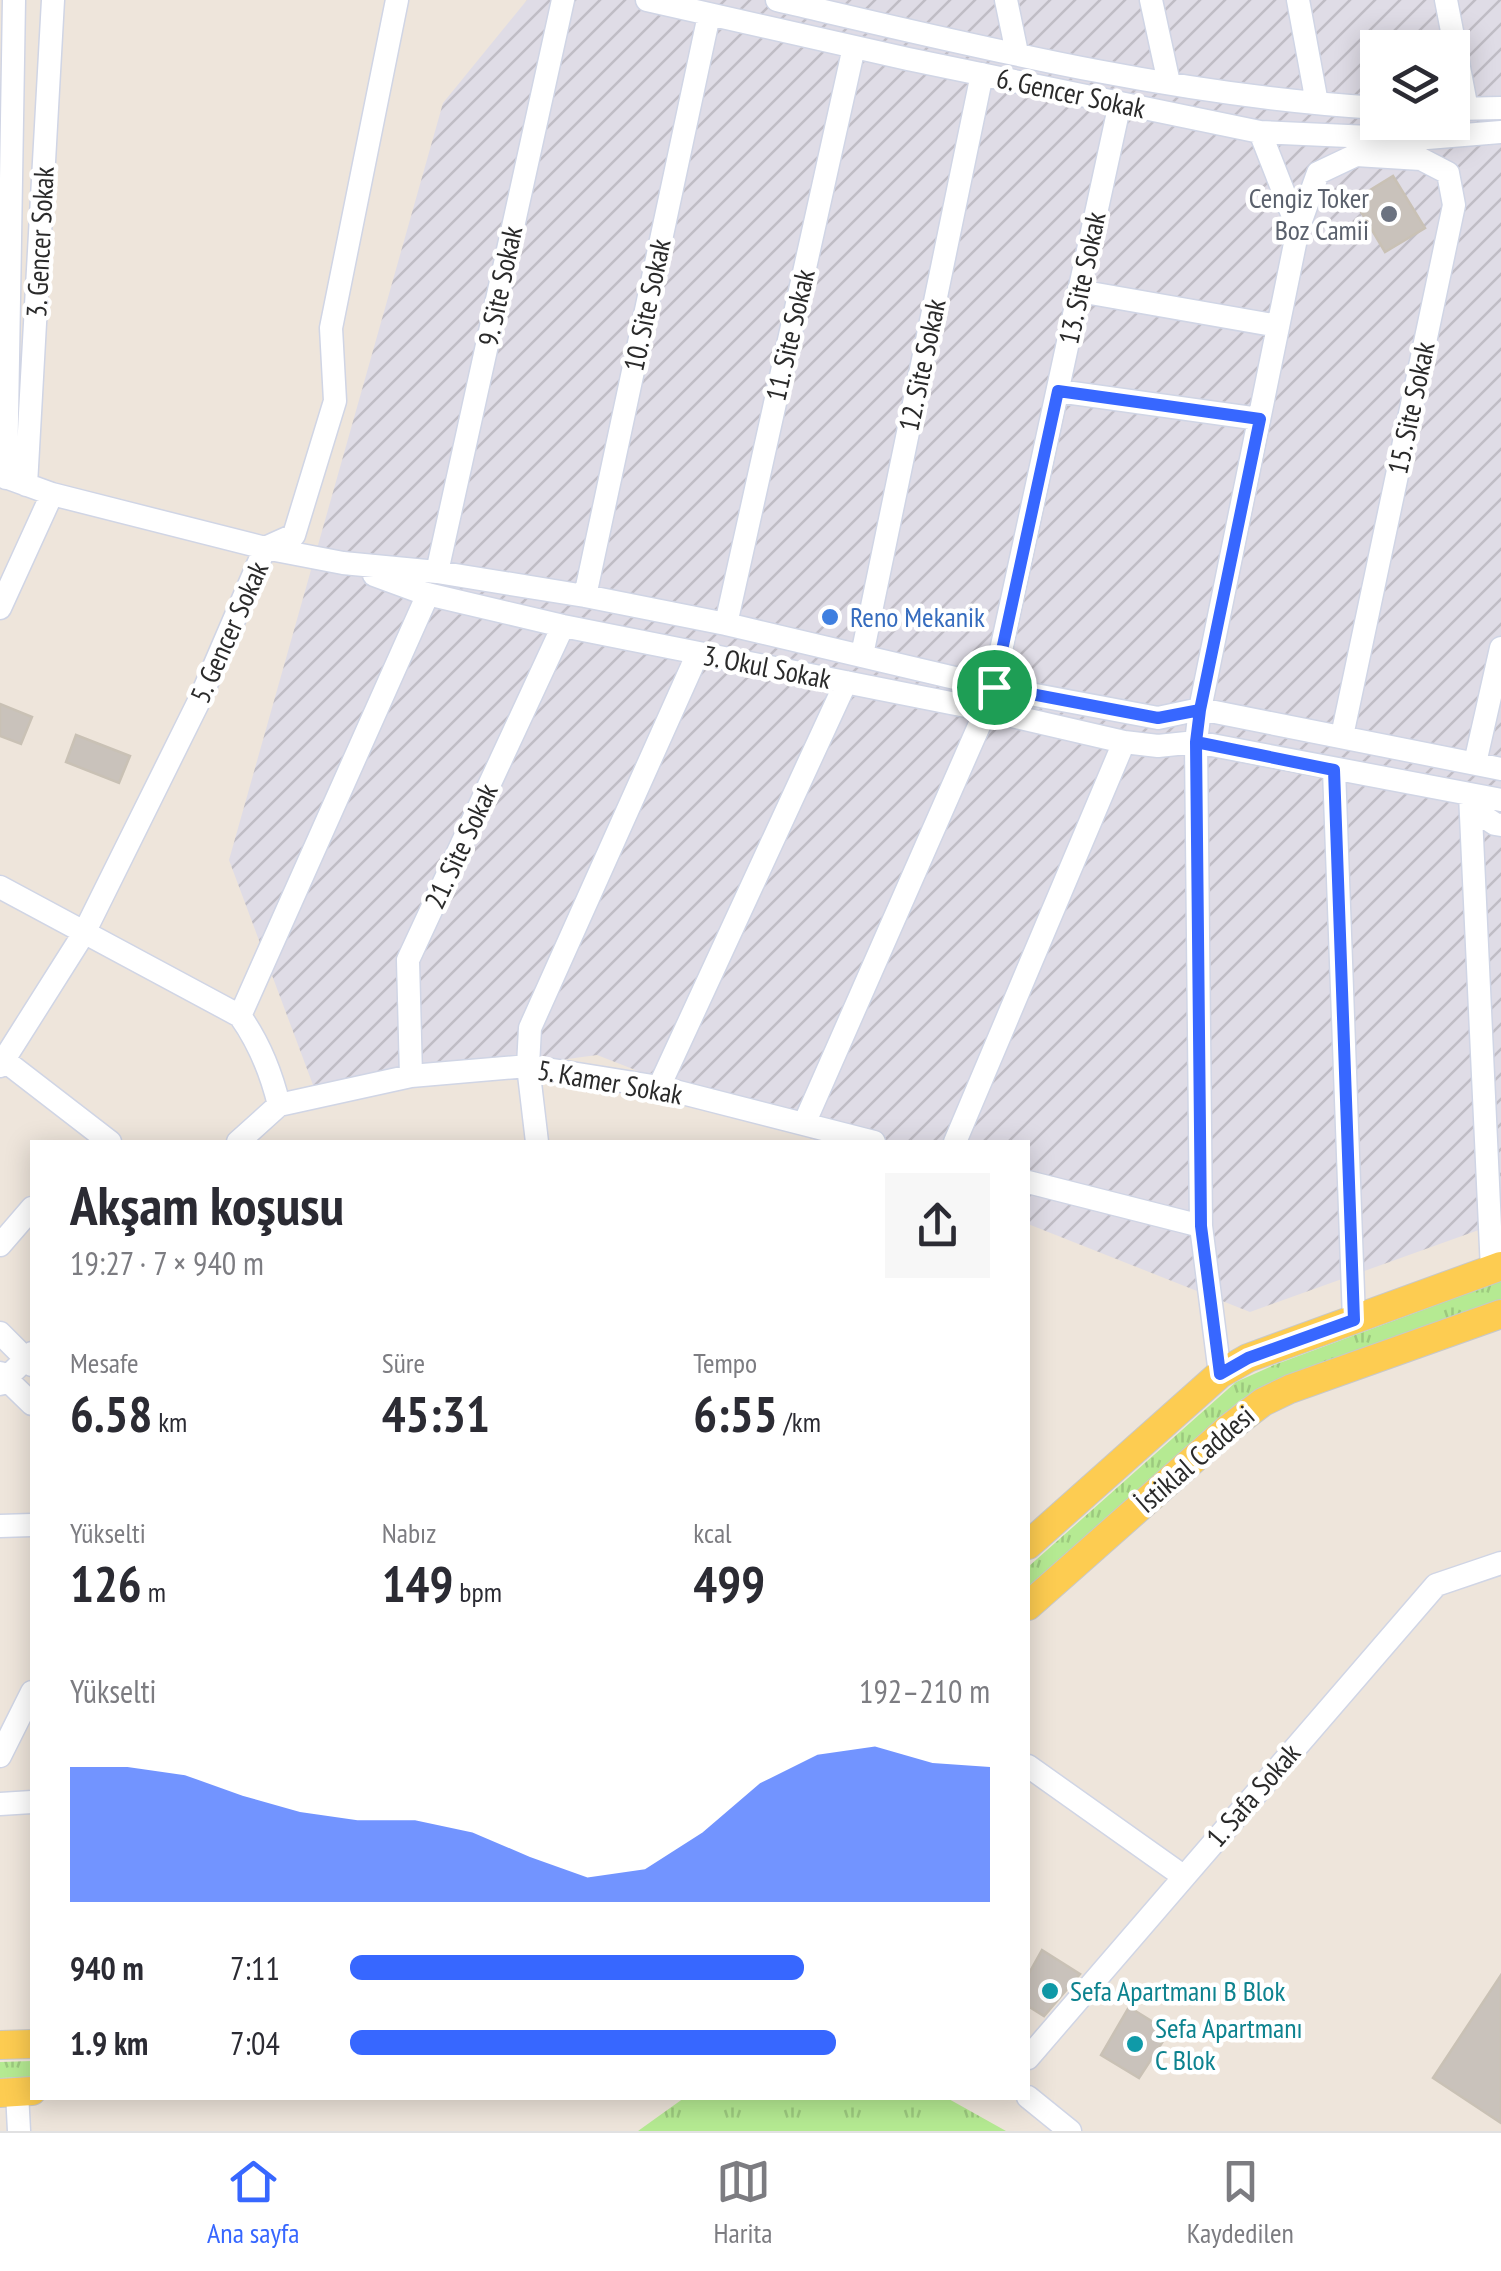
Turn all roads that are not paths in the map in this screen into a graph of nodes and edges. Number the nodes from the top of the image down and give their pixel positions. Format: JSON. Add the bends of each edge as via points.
{"nodes":[{"id":1,"x":14,"y":0,"type":"edge"},
{"id":2,"x":54,"y":0,"type":"edge"},
{"id":3,"x":397,"y":0,"type":"edge"},
{"id":4,"x":563,"y":0,"type":"edge"},
{"id":5,"x":647,"y":0,"type":"edge"},
{"id":6,"x":777,"y":0,"type":"edge"},
{"id":7,"x":1006,"y":0,"type":"edge"},
{"id":8,"x":1151,"y":0,"type":"edge"},
{"id":9,"x":1298,"y":0,"type":"edge"},
{"id":10,"x":1446,"y":0,"type":"edge"},
{"id":11,"x":862,"y":10,"type":"edge"},
{"id":12,"x":709,"y":15,"type":"junction"},
{"id":13,"x":1450,"y":30,"type":"edge"},
{"id":14,"x":854,"y":47,"type":"junction"},
{"id":15,"x":1017,"y":53,"type":"junction"},
{"id":16,"x":982,"y":74,"type":"junction"},
{"id":17,"x":1169,"y":83,"type":"junction"},
{"id":18,"x":1120,"y":103,"type":"junction"},
{"id":19,"x":1317,"y":103,"type":"junction"},
{"id":20,"x":1360,"y":107,"type":"edge"},
{"id":21,"x":1501,"y":108,"type":"edge"},
{"id":22,"x":1470,"y":109,"type":"edge"},
{"id":23,"x":1260,"y":132,"type":"junction"},
{"id":24,"x":1501,"y":132,"type":"edge"},
{"id":25,"x":1350,"y":146,"type":"junction"},
{"id":26,"x":6,"y":154,"type":"edge"},
{"id":27,"x":1298,"y":229,"type":"junction"},
{"id":28,"x":1079,"y":291,"type":"junction"},
{"id":29,"x":1278,"y":326,"type":"junction"},
{"id":30,"x":1058,"y":391,"type":"junction"},
{"id":31,"x":1260,"y":419,"type":"junction"},
{"id":32,"x":11,"y":479,"type":"edge"},
{"id":33,"x":52,"y":494,"type":"junction"},
{"id":34,"x":266,"y":548,"type":"junction"},
{"id":35,"x":432,"y":583,"type":"junction"},
{"id":36,"x":585,"y":596,"type":"junction"},
{"id":37,"x":0,"y":608,"type":"edge"},
{"id":38,"x":726,"y":624,"type":"junction"},
{"id":39,"x":563,"y":626,"type":"junction"},
{"id":40,"x":1501,"y":648,"type":"edge"},
{"id":41,"x":698,"y":653,"type":"junction"},
{"id":42,"x":862,"y":655,"type":"junction"},
{"id":43,"x":846,"y":682,"type":"junction"},
{"id":44,"x":994,"y":687,"type":"junction"},
{"id":45,"x":986,"y":710,"type":"junction"},
{"id":46,"x":1200,"y":710,"type":"junction"},
{"id":47,"x":1342,"y":736,"type":"junction"},
{"id":48,"x":1124,"y":742,"type":"junction"},
{"id":49,"x":1196,"y":742,"type":"junction"},
{"id":50,"x":1475,"y":763,"type":"junction"},
{"id":51,"x":1501,"y":769,"type":"edge"},
{"id":52,"x":1334,"y":770,"type":"junction"},
{"id":53,"x":1501,"y":800,"type":"edge"},
{"id":54,"x":1471,"y":801,"type":"junction"},
{"id":55,"x":1501,"y":825,"type":"edge"},
{"id":56,"x":0,"y":887,"type":"edge"},
{"id":57,"x":84,"y":933,"type":"junction"},
{"id":58,"x":240,"y":1016,"type":"junction"},
{"id":59,"x":3,"y":1063,"type":"edge"},
{"id":60,"x":528,"y":1066,"type":"junction"},
{"id":61,"x":411,"y":1076,"type":"junction"},
{"id":62,"x":660,"y":1087,"type":"junction"},
{"id":63,"x":279,"y":1105,"type":"junction"},
{"id":64,"x":804,"y":1124,"type":"junction"},
{"id":65,"x":99,"y":1139,"type":"edge"},
{"id":66,"x":240,"y":1140,"type":"edge"},
{"id":67,"x":537,"y":1140,"type":"edge"},
{"id":68,"x":866,"y":1140,"type":"edge"},
{"id":69,"x":956,"y":1140,"type":"edge"},
{"id":70,"x":1030,"y":1183,"type":"edge"},
{"id":71,"x":30,"y":1210,"type":"edge"},
{"id":72,"x":1201,"y":1226,"type":"junction"},
{"id":73,"x":0,"y":1244,"type":"edge"},
{"id":74,"x":1497,"y":1268,"type":"edge"},
{"id":75,"x":1501,"y":1314,"type":"edge"},
{"id":76,"x":1354,"y":1320,"type":"junction"},
{"id":77,"x":0,"y":1333,"type":"edge"},
{"id":78,"x":30,"y":1360,"type":"edge"},
{"id":79,"x":1220,"y":1374,"type":"junction"},
{"id":80,"x":2,"y":1379,"type":"edge"},
{"id":81,"x":30,"y":1402,"type":"edge"},
{"id":82,"x":30,"y":1525,"type":"edge"},
{"id":83,"x":2,"y":1531,"type":"edge"},
{"id":84,"x":1030,"y":1542,"type":"edge"},
{"id":85,"x":1501,"y":1562,"type":"edge"},
{"id":86,"x":1030,"y":1604,"type":"edge"},
{"id":87,"x":30,"y":1696,"type":"edge"},
{"id":88,"x":0,"y":1756,"type":"edge"},
{"id":89,"x":1030,"y":1767,"type":"edge"},
{"id":90,"x":30,"y":1802,"type":"edge"},
{"id":91,"x":0,"y":1804,"type":"edge"},
{"id":92,"x":1183,"y":1876,"type":"junction"},
{"id":93,"x":30,"y":2044,"type":"edge"},
{"id":94,"x":0,"y":2045,"type":"edge"},
{"id":95,"x":1030,"y":2056,"type":"edge"},
{"id":96,"x":16,"y":2092,"type":"edge"},
{"id":97,"x":1030,"y":2100,"type":"edge"},
{"id":98,"x":19,"y":2131,"type":"edge"},
{"id":99,"x":1070,"y":2131,"type":"edge"}],
"edges":[{"from":1,"to":26,"type":"street"},
{"from":2,"to":32,"type":"street","name":"3. Gencer Sokak"},
{"from":3,"to":34,"type":"street","name":"5. Gencer Sokak","via":[[331,328],[335,400],[294,536]]},
{"from":4,"to":35,"type":"street","name":"9. Site Sokak"},
{"from":5,"to":12,"type":"street","name":"6. Gencer Sokak"},
{"from":6,"to":11,"type":"street","name":"6. Gencer Sokak"},
{"from":7,"to":15,"type":"street"},
{"from":8,"to":17,"type":"street"},
{"from":9,"to":19,"type":"street"},
{"from":10,"to":13,"type":"street"},
{"from":11,"to":15,"type":"street","name":"6. Gencer Sokak"},
{"from":12,"to":14,"type":"street","name":"6. Gencer Sokak"},
{"from":12,"to":36,"type":"street","name":"10. Site Sokak"},
{"from":14,"to":16,"type":"street","name":"6. Gencer Sokak"},
{"from":14,"to":38,"type":"street","name":"11. Site Sokak"},
{"from":15,"to":17,"type":"street","name":"6. Gencer Sokak"},
{"from":16,"to":18,"type":"street","name":"6. Gencer Sokak"},
{"from":16,"to":42,"type":"street","name":"12. Site Sokak"},
{"from":17,"to":19,"type":"street","name":"6. Gencer Sokak"},
{"from":18,"to":23,"type":"street","name":"6. Gencer Sokak"},
{"from":18,"to":28,"type":"street","name":"13. Site Sokak"},
{"from":19,"to":20,"type":"street","name":"6. Gencer Sokak"},
{"from":21,"to":22,"type":"street"},
{"from":23,"to":25,"type":"street","name":"6. Gencer Sokak"},
{"from":23,"to":27,"type":"street"},
{"from":24,"to":25,"type":"street","name":"6. Gencer Sokak"},
{"from":25,"to":27,"type":"street","via":[[1318,174]]},
{"from":25,"to":47,"type":"street","name":"15. Site Sokak","via":[[1421,159],[1448,172],[1454,205]]},
{"from":26,"to":32,"type":"street"},
{"from":27,"to":29,"type":"street"},
{"from":28,"to":29,"type":"street"},
{"from":28,"to":30,"type":"street","name":"13. Site Sokak"},
{"from":29,"to":31,"type":"street"},
{"from":30,"to":31,"type":"street"},
{"from":30,"to":44,"type":"street","name":"13. Site Sokak"},
{"from":31,"to":46,"type":"street"},
{"from":32,"to":33,"type":"street","name":"3. Okul Sokak"},
{"from":33,"to":34,"type":"street","name":"3. Okul Sokak"},
{"from":33,"to":37,"type":"street"},
{"from":34,"to":35,"type":"street","name":"3. Okul Sokak"},
{"from":34,"to":57,"type":"street","name":"5. Gencer Sokak"},
{"from":35,"to":36,"type":"street","name":"3. Okul Sokak"},
{"from":35,"to":39,"type":"street","name":"3. Okul Sokak"},
{"from":35,"to":58,"type":"street","name":"9. Site Sokak"},
{"from":36,"to":38,"type":"street","name":"3. Okul Sokak"},
{"from":38,"to":42,"type":"street","name":"3. Okul Sokak"},
{"from":39,"to":41,"type":"street","name":"3. Okul Sokak"},
{"from":39,"to":61,"type":"street","name":"21. Site Sokak","via":[[408,960]]},
{"from":40,"to":50,"type":"street"},
{"from":41,"to":43,"type":"street","name":"3. Okul Sokak"},
{"from":41,"to":60,"type":"street","via":[[530,1028]]},
{"from":42,"to":44,"type":"street","name":"3. Okul Sokak"},
{"from":43,"to":45,"type":"street","name":"3. Okul Sokak"},
{"from":43,"to":62,"type":"street"},
{"from":44,"to":46,"type":"street","name":"3. Okul Sokak","via":[[1158,718]]},
{"from":45,"to":48,"type":"street","name":"3. Okul Sokak"},
{"from":45,"to":64,"type":"street"},
{"from":46,"to":47,"type":"street","name":"3. Okul Sokak"},
{"from":46,"to":49,"type":"street"},
{"from":47,"to":50,"type":"street","name":"3. Okul Sokak"},
{"from":48,"to":49,"type":"street","name":"3. Okul Sokak"},
{"from":48,"to":69,"type":"street"},
{"from":49,"to":52,"type":"street","name":"3. Okul Sokak"},
{"from":49,"to":72,"type":"street"},
{"from":50,"to":51,"type":"street","name":"3. Okul Sokak"},
{"from":52,"to":54,"type":"street","name":"3. Okul Sokak"},
{"from":52,"to":76,"type":"street"},
{"from":53,"to":54,"type":"street","name":"3. Okul Sokak"},
{"from":54,"to":55,"type":"street"},
{"from":54,"to":74,"type":"street"},
{"from":56,"to":57,"type":"street"},
{"from":57,"to":58,"type":"street"},
{"from":57,"to":59,"type":"street","name":"5. Gencer Sokak"},
{"from":58,"to":63,"type":"street","via":[[271,1072]]},
{"from":59,"to":65,"type":"street"},
{"from":60,"to":61,"type":"street","name":"5. Kamer Sokak"},
{"from":60,"to":62,"type":"street","name":"5. Kamer Sokak"},
{"from":60,"to":67,"type":"street"},
{"from":61,"to":63,"type":"street","name":"5. Kamer Sokak"},
{"from":62,"to":64,"type":"street","name":"5. Kamer Sokak"},
{"from":63,"to":66,"type":"street","name":"5. Kamer Sokak"},
{"from":64,"to":68,"type":"street","name":"5. Kamer Sokak"},
{"from":70,"to":72,"type":"street"},
{"from":71,"to":73,"type":"street"},
{"from":72,"to":79,"type":"street"},
{"from":74,"to":76,"type":"main road","name":"İstiklal Caddesi"},
{"from":75,"to":86,"type":"main road","name":"İstiklal Caddesi","via":[[1262,1402]]},
{"from":76,"to":79,"type":"main road","name":"İstiklal Caddesi"},
{"from":77,"to":78,"type":"street"},
{"from":78,"to":80,"type":"street"},
{"from":79,"to":84,"type":"main road","name":"İstiklal Caddesi"},
{"from":80,"to":81,"type":"street"},
{"from":82,"to":83,"type":"street"},
{"from":85,"to":92,"type":"street","name":"1. Safa Sokak","via":[[1436,1585]]},
{"from":87,"to":88,"type":"street"},
{"from":89,"to":92,"type":"street"},
{"from":90,"to":91,"type":"street"},
{"from":92,"to":95,"type":"street","name":"1. Safa Sokak"},
{"from":93,"to":94,"type":"main road"},
{"from":96,"to":98,"type":"street"},
{"from":97,"to":99,"type":"street"}]}
